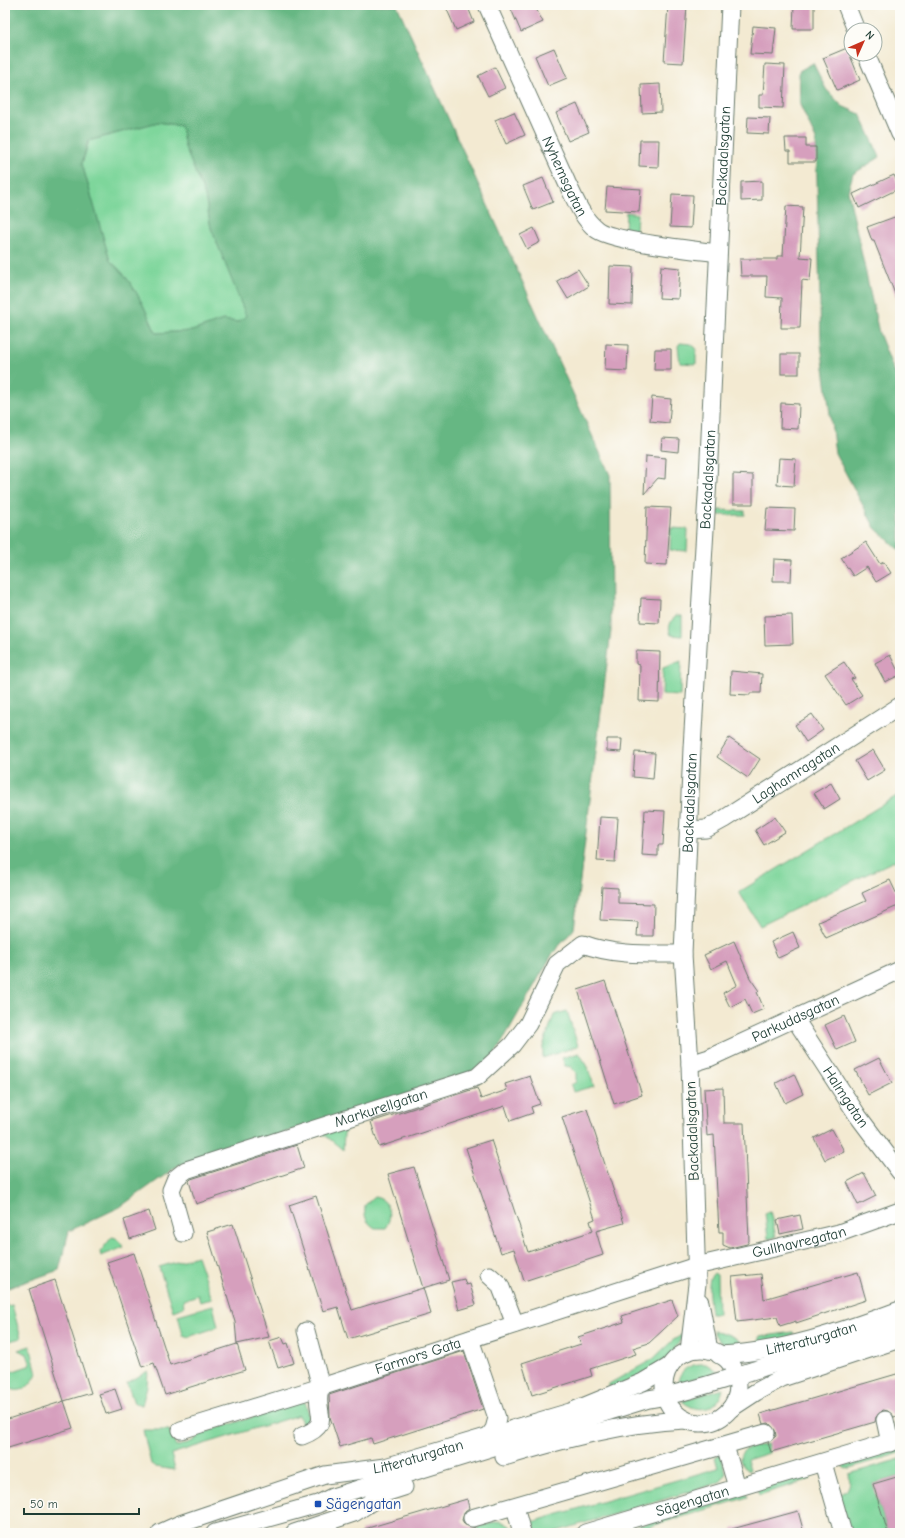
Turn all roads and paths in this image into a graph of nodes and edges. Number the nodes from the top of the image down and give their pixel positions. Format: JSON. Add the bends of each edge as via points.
{"nodes":[{"id":1,"x":487,"y":5,"type":"edge"},
{"id":2,"x":730,"y":5,"type":"edge"},
{"id":3,"x":846,"y":5,"type":"edge"},
{"id":4,"x":853,"y":22,"type":"edge"},
{"id":5,"x":869,"y":62,"type":"edge"},
{"id":6,"x":900,"y":134,"type":"edge"},
{"id":7,"x":718,"y":253,"type":"junction"},
{"id":8,"x":900,"y":706,"type":"edge"},
{"id":9,"x":688,"y":830,"type":"junction"},
{"id":10,"x":683,"y":954,"type":"junction"},
{"id":11,"x":900,"y":970,"type":"edge"},
{"id":12,"x":795,"y":1019,"type":"junction"},
{"id":13,"x":690,"y":1064,"type":"junction"},
{"id":14,"x":900,"y":1172,"type":"edge"},
{"id":15,"x":900,"y":1211,"type":"edge"},
{"id":16,"x":183,"y":1233,"type":"dead end"},
{"id":17,"x":696,"y":1266,"type":"junction"},
{"id":18,"x":489,"y":1275,"type":"dead end"},
{"id":19,"x":697,"y":1284,"type":"junction"},
{"id":20,"x":900,"y":1310,"type":"edge"},
{"id":21,"x":900,"y":1323,"type":"edge"},
{"id":22,"x":515,"y":1324,"type":"junction"},
{"id":23,"x":306,"y":1331,"type":"dead end"},
{"id":24,"x":470,"y":1339,"type":"junction"},
{"id":25,"x":900,"y":1339,"type":"edge"},
{"id":26,"x":689,"y":1351,"type":"junction"},
{"id":27,"x":714,"y":1353,"type":"junction"},
{"id":28,"x":670,"y":1366,"type":"junction"},
{"id":29,"x":736,"y":1376,"type":"junction"},
{"id":30,"x":321,"y":1386,"type":"junction"},
{"id":31,"x":665,"y":1396,"type":"junction"},
{"id":32,"x":729,"y":1409,"type":"junction"},
{"id":33,"x":685,"y":1420,"type":"junction"},
{"id":34,"x":885,"y":1420,"type":"dead end"},
{"id":35,"x":181,"y":1430,"type":"dead end"},
{"id":36,"x":766,"y":1433,"type":"dead end"},
{"id":37,"x":302,"y":1436,"type":"dead end"},
{"id":38,"x":489,"y":1436,"type":"junction"},
{"id":39,"x":895,"y":1441,"type":"edge"},
{"id":40,"x":725,"y":1446,"type":"junction"},
{"id":41,"x":823,"y":1463,"type":"junction"},
{"id":42,"x":737,"y":1487,"type":"junction"},
{"id":43,"x":515,"y":1507,"type":"junction"},
{"id":44,"x":472,"y":1518,"type":"dead end"},
{"id":45,"x":603,"y":1530,"type":"edge"},
{"id":46,"x":160,"y":1533,"type":"edge"},
{"id":47,"x":215,"y":1533,"type":"edge"},
{"id":48,"x":294,"y":1533,"type":"edge"},
{"id":49,"x":522,"y":1533,"type":"edge"},
{"id":50,"x":585,"y":1533,"type":"edge"},
{"id":51,"x":843,"y":1533,"type":"edge"}],
"edges":[{"from":1,"to":7,"type":"street","name":"Nyhemsgatan","via":[[567,183],[581,211],[595,229],[603,234],[622,238]]},
{"from":2,"to":7,"type":"street","name":"Backadalsgatan"},
{"from":3,"to":4,"type":"street"},
{"from":5,"to":6,"type":"street"},
{"from":7,"to":9,"type":"street","name":"Backadalsgatan"},
{"from":8,"to":9,"type":"street","name":"Laghamragatan","via":[[724,819],[706,829]]},
{"from":9,"to":10,"type":"street","name":"Backadalsgatan"},
{"from":10,"to":13,"type":"street","name":"Backadalsgatan"},
{"from":10,"to":16,"type":"street","name":"Markurellgatan","via":[[627,953],[601,950],[584,944],[558,964],[528,1024],[512,1045],[477,1077],[186,1170],[176,1178],[172,1190]]},
{"from":11,"to":12,"type":"street","name":"Parkuddsgatan"},
{"from":12,"to":13,"type":"street","name":"Parkuddsgatan"},
{"from":12,"to":14,"type":"street","name":"Halmgatan","via":[[858,1116]]},
{"from":13,"to":17,"type":"street","name":"Backadalsgatan"},
{"from":15,"to":17,"type":"street","name":"Gullhavregatan","via":[[867,1232],[839,1233]]},
{"from":17,"to":19,"type":"street","name":"Backadalsgatan"},
{"from":17,"to":22,"type":"street","name":"Farmors Gata"},
{"from":18,"to":22,"type":"street","via":[[500,1285]]},
{"from":19,"to":26,"type":"street","name":"Backadalsgatan"},
{"from":19,"to":27,"type":"street","name":"Backadalsgatan"},
{"from":20,"to":27,"type":"street","name":"Litteraturgatan","via":[[835,1334],[793,1344],[736,1354]]},
{"from":21,"to":29,"type":"street","via":[[854,1340]]},
{"from":22,"to":24,"type":"street","name":"Farmors Gata"},
{"from":23,"to":30,"type":"street"},
{"from":24,"to":30,"type":"street","name":"Farmors Gata"},
{"from":24,"to":38,"type":"street","via":[[480,1384],[497,1418]]},
{"from":25,"to":32,"type":"street","name":"Litteraturgatan","via":[[782,1378]]},
{"from":26,"to":27,"type":"street","name":"Litteraturgatan"},
{"from":26,"to":28,"type":"street","name":"Litteraturgatan"},
{"from":27,"to":29,"type":"street","via":[[726,1360]]},
{"from":28,"to":31,"type":"street","via":[[664,1380]]},
{"from":28,"to":38,"type":"street","name":"Litteraturgatan","via":[[643,1382],[570,1412]]},
{"from":29,"to":31,"type":"street"},
{"from":29,"to":32,"type":"street","via":[[737,1393]]},
{"from":30,"to":35,"type":"street","name":"Farmors Gata"},
{"from":30,"to":37,"type":"street","via":[[317,1397],[320,1424],[316,1431]]},
{"from":31,"to":33,"type":"street","via":[[673,1410]]},
{"from":31,"to":47,"type":"street","via":[[332,1497],[318,1504]]},
{"from":32,"to":33,"type":"street","name":"Litteraturgatan","via":[[724,1415],[709,1422]]},
{"from":33,"to":48,"type":"street","name":"Litteraturgatan","via":[[634,1423],[525,1450],[384,1493],[354,1513]]},
{"from":34,"to":39,"type":"street"},
{"from":36,"to":40,"type":"street"},
{"from":38,"to":46,"type":"street","name":"Litteraturgatan","via":[[385,1467],[325,1475]]},
{"from":39,"to":41,"type":"street","name":"Sägengatan"},
{"from":40,"to":42,"type":"street","name":"Sägengatan"},
{"from":40,"to":43,"type":"street"},
{"from":41,"to":42,"type":"street","name":"Sägengatan"},
{"from":41,"to":51,"type":"street"},
{"from":42,"to":45,"type":"street","name":"Sägengatan"},
{"from":43,"to":44,"type":"street"},
{"from":43,"to":49,"type":"street"},
{"from":45,"to":50,"type":"street","name":"Sägengatan"}]}
